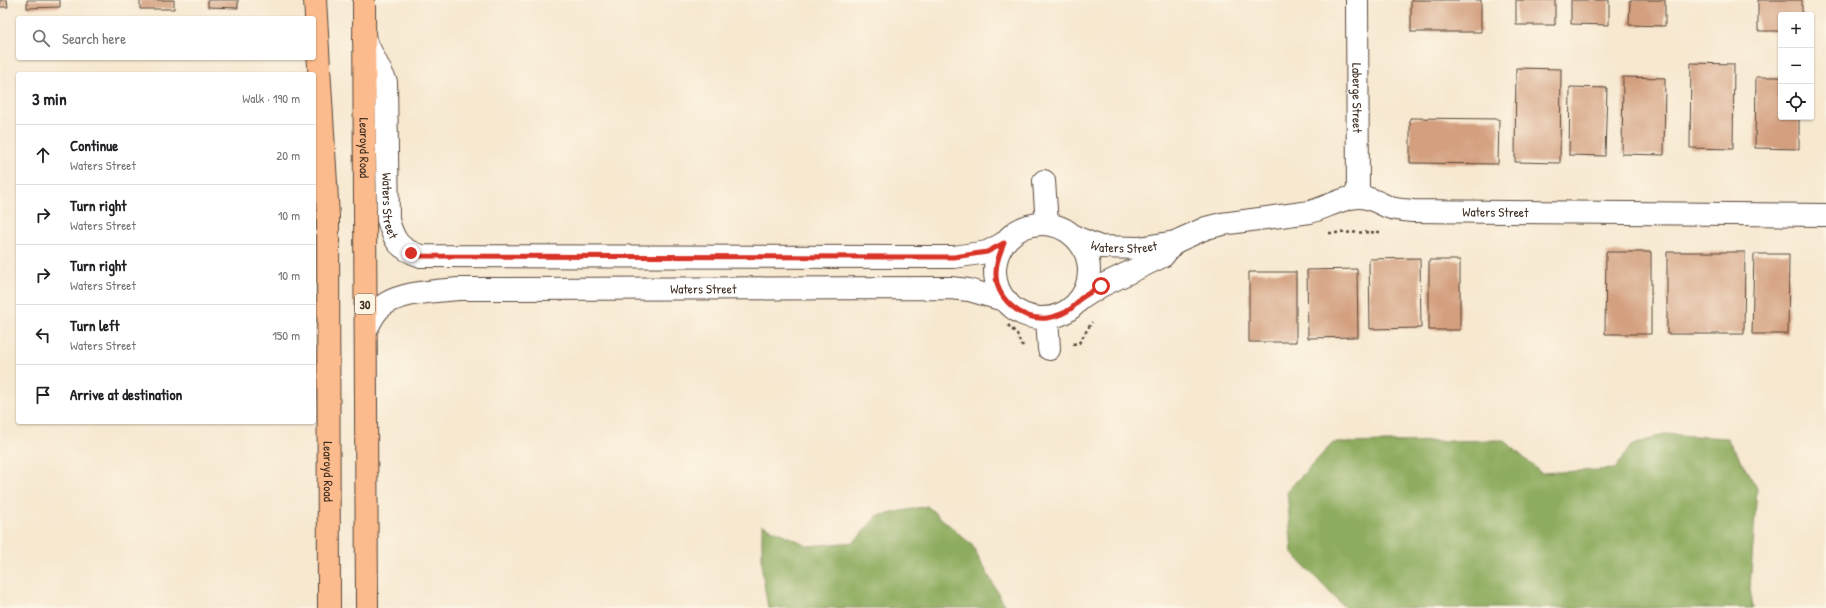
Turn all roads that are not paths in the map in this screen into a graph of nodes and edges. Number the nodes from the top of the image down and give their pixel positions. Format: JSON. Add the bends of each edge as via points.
{"nodes":[{"id":1,"x":315,"y":0,"type":"edge"},
{"id":2,"x":364,"y":0,"type":"edge"},
{"id":3,"x":1357,"y":0,"type":"edge"},
{"id":4,"x":316,"y":16,"type":"edge"},
{"id":5,"x":316,"y":17,"type":"edge"},
{"id":6,"x":364,"y":38,"type":"junction"},
{"id":7,"x":1044,"y":181,"type":"dead end"},
{"id":8,"x":1358,"y":197,"type":"junction"},
{"id":9,"x":1826,"y":215,"type":"edge"},
{"id":10,"x":1046,"y":224,"type":"junction"},
{"id":11,"x":1075,"y":237,"type":"junction"},
{"id":12,"x":1175,"y":242,"type":"junction"},
{"id":13,"x":1004,"y":243,"type":"junction"},
{"id":14,"x":1079,"y":300,"type":"junction"},
{"id":15,"x":1007,"y":301,"type":"junction"},
{"id":16,"x":1047,"y":318,"type":"junction"},
{"id":17,"x":366,"y":330,"type":"junction"},
{"id":18,"x":1049,"y":349,"type":"dead end"},
{"id":19,"x":329,"y":608,"type":"edge"},
{"id":20,"x":367,"y":608,"type":"edge"}],
"edges":[{"from":1,"to":4,"type":"main road","name":"Learoyd Road"},
{"from":2,"to":6,"type":"main road","name":"Learoyd Road","number":"30"},
{"from":3,"to":8,"type":"street","name":"Laberge Street"},
{"from":5,"to":19,"type":"main road","name":"Learoyd Road","via":[[328,217]]},
{"from":6,"to":13,"type":"street","name":"Waters Street","via":[[386,82],[388,220],[398,244],[407,252],[421,256],[954,257],[987,252]]},
{"from":6,"to":17,"type":"main road","name":"Learoyd Road","number":"30"},
{"from":7,"to":10,"type":"street"},
{"from":8,"to":9,"type":"street","name":"Waters Street","via":[[1413,211]]},
{"from":8,"to":12,"type":"street","name":"Waters Street","via":[[1310,212],[1206,228]]},
{"from":10,"to":11,"type":"street","name":"Waters Street","via":[[1062,228]]},
{"from":10,"to":13,"type":"street","name":"Waters Street","via":[[1030,226],[1016,232]]},
{"from":11,"to":12,"type":"street","name":"Waters Street","via":[[1100,247],[1119,249]]},
{"from":11,"to":14,"type":"street","name":"Waters Street","via":[[1084,250],[1089,266],[1088,281]]},
{"from":12,"to":14,"type":"street","name":"Waters Street","via":[[1163,256],[1101,286]]},
{"from":13,"to":15,"type":"street","name":"Waters Street","via":[[997,258],[996,274],[999,288]]},
{"from":14,"to":16,"type":"street","name":"Waters Street","via":[[1061,314]]},
{"from":15,"to":16,"type":"street","name":"Waters Street","via":[[1018,311],[1032,317]]},
{"from":15,"to":17,"type":"street","name":"Waters Street","via":[[969,290],[950,288],[459,289],[404,296],[386,303],[378,310]]},
{"from":16,"to":18,"type":"street"},
{"from":17,"to":20,"type":"main road","name":"Learoyd Road","number":"30"}]}
